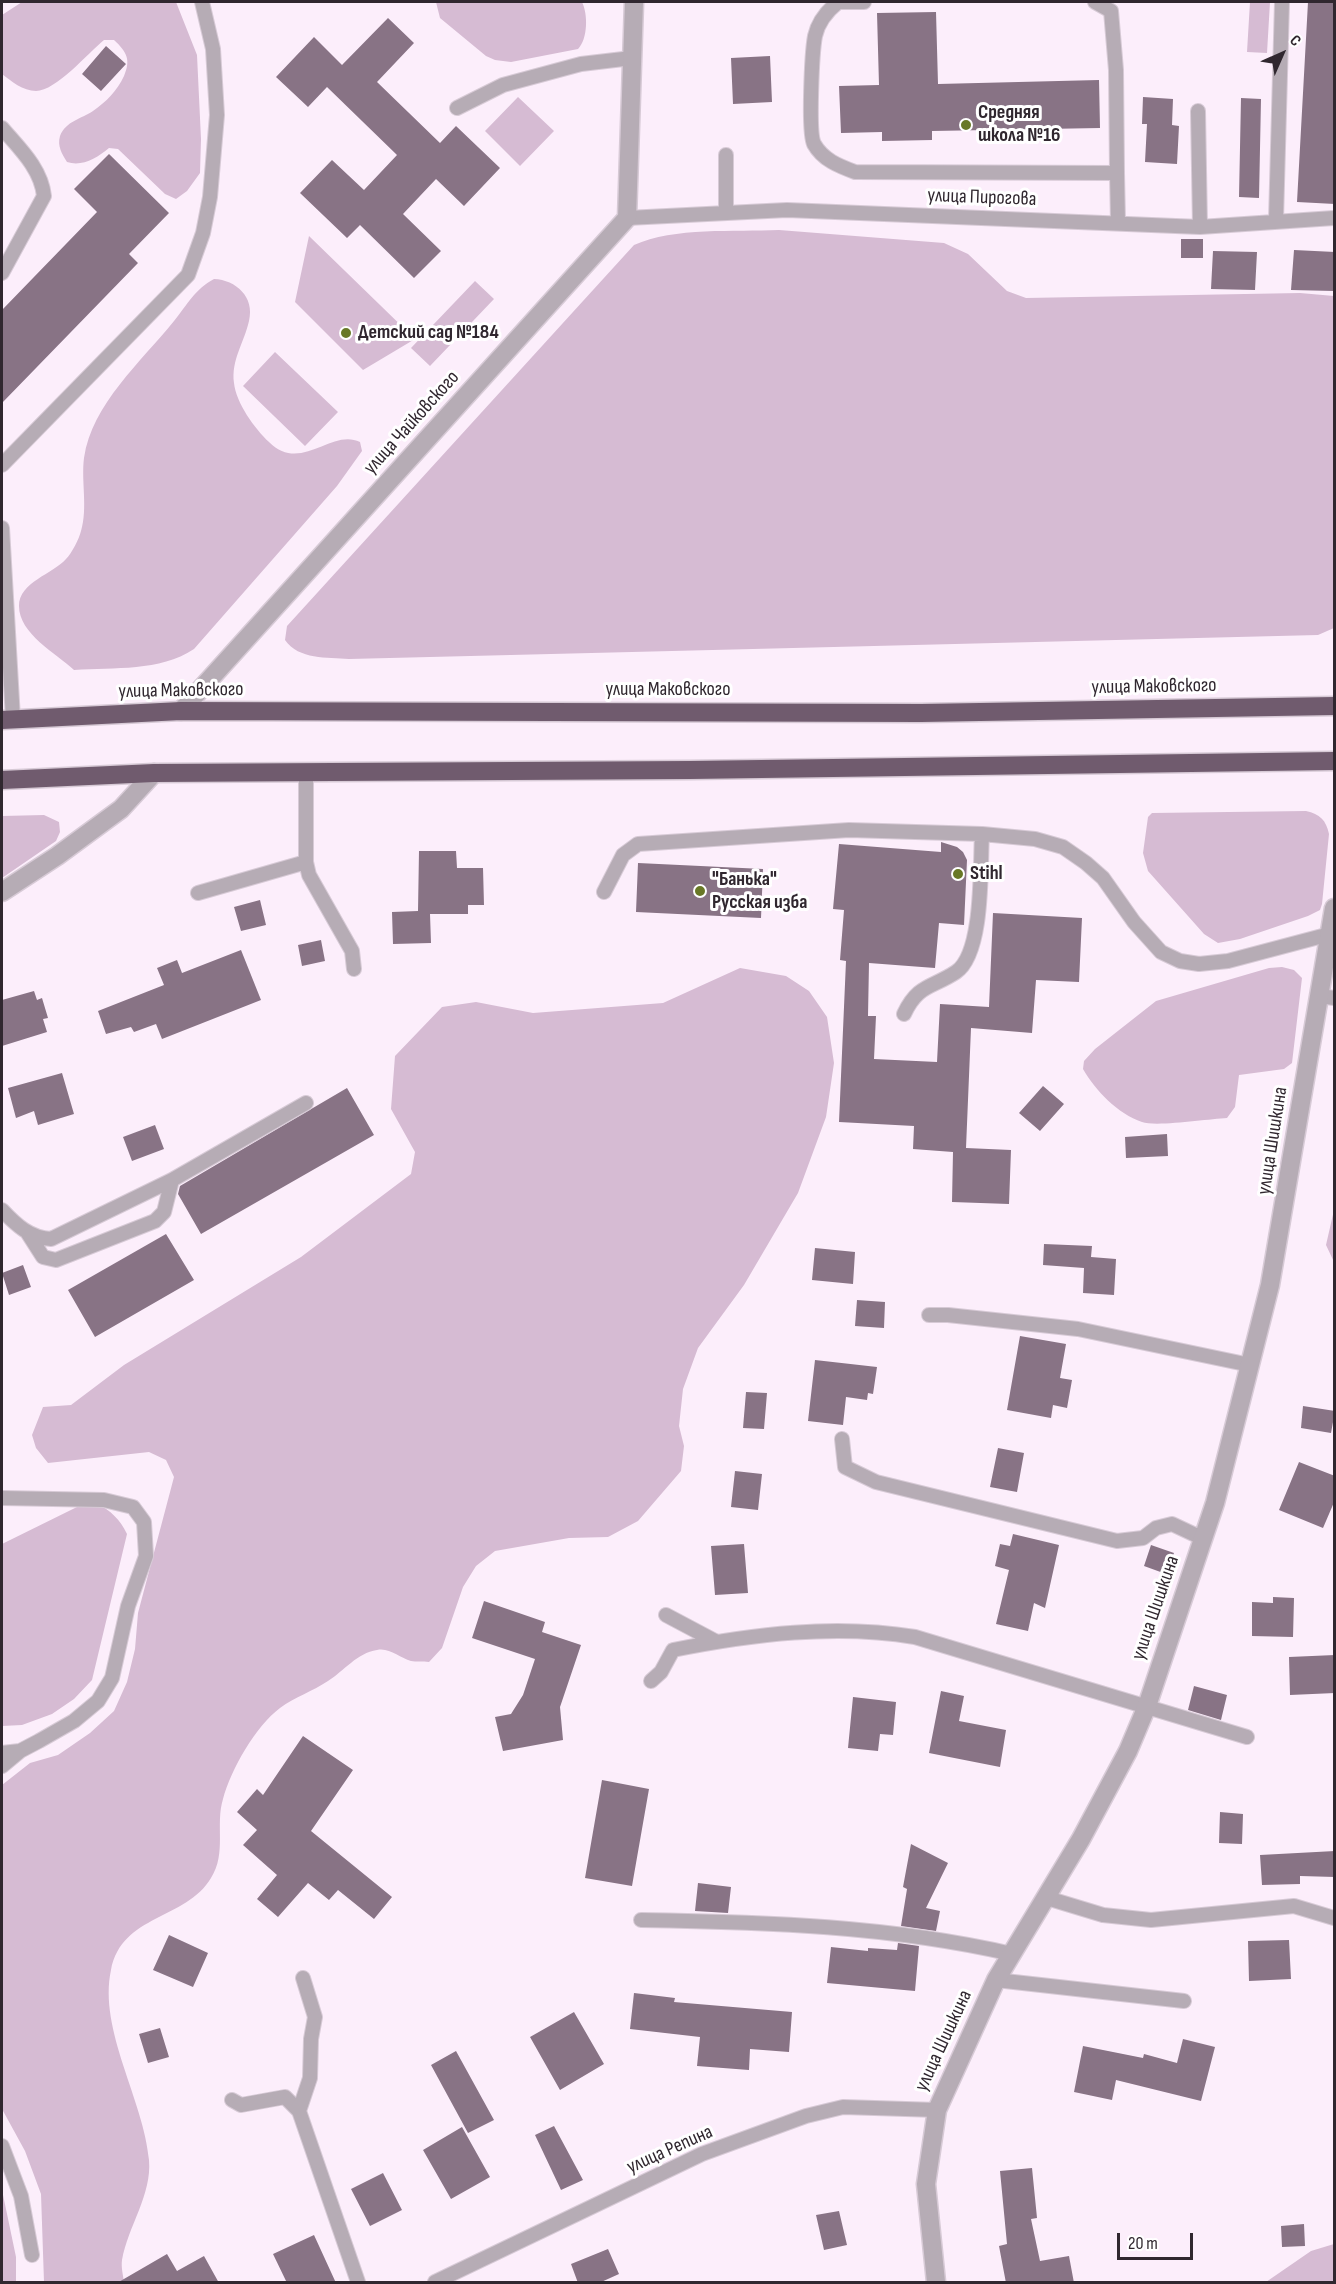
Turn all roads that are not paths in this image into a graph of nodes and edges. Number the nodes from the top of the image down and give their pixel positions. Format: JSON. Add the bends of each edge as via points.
{"nodes":[{"id":1,"x":202,"y":2,"type":"edge"},
{"id":2,"x":634,"y":2,"type":"edge"},
{"id":3,"x":864,"y":2,"type":"edge"},
{"id":4,"x":1095,"y":2,"type":"edge"},
{"id":5,"x":1282,"y":2,"type":"edge"},
{"id":6,"x":632,"y":58,"type":"junction"},
{"id":7,"x":457,"y":108,"type":"dead end"},
{"id":8,"x":1197,"y":111,"type":"dead end"},
{"id":9,"x":2,"y":128,"type":"edge"},
{"id":10,"x":726,"y":155,"type":"dead end"},
{"id":11,"x":1117,"y":173,"type":"junction"},
{"id":12,"x":726,"y":213,"type":"junction"},
{"id":13,"x":627,"y":218,"type":"junction"},
{"id":14,"x":1335,"y":218,"type":"edge"},
{"id":15,"x":1276,"y":220,"type":"junction"},
{"id":16,"x":1118,"y":222,"type":"junction"},
{"id":17,"x":1200,"y":226,"type":"junction"},
{"id":18,"x":2,"y":273,"type":"edge"},
{"id":19,"x":2,"y":465,"type":"edge"},
{"id":20,"x":2,"y":528,"type":"edge"},
{"id":21,"x":1335,"y":706,"type":"edge"},
{"id":22,"x":181,"y":711,"type":"junction"},
{"id":23,"x":7,"y":720,"type":"edge"},
{"id":24,"x":1335,"y":760,"type":"edge"},
{"id":25,"x":306,"y":772,"type":"junction"},
{"id":26,"x":154,"y":773,"type":"junction"},
{"id":27,"x":2,"y":780,"type":"edge"},
{"id":28,"x":982,"y":834,"type":"junction"},
{"id":29,"x":306,"y":862,"type":"junction"},
{"id":30,"x":2,"y":892,"type":"edge"},
{"id":31,"x":604,"y":892,"type":"dead end"},
{"id":32,"x":198,"y":893,"type":"dead end"},
{"id":33,"x":1335,"y":908,"type":"edge"},
{"id":34,"x":1330,"y":934,"type":"junction"},
{"id":35,"x":354,"y":969,"type":"dead end"},
{"id":36,"x":1327,"y":997,"type":"edge"},
{"id":37,"x":904,"y":1014,"type":"dead end"},
{"id":38,"x":306,"y":1104,"type":"dead end"},
{"id":39,"x":172,"y":1180,"type":"junction"},
{"id":40,"x":2,"y":1210,"type":"edge"},
{"id":41,"x":27,"y":1232,"type":"junction"},
{"id":42,"x":929,"y":1315,"type":"dead end"},
{"id":43,"x":1250,"y":1365,"type":"junction"},
{"id":44,"x":842,"y":1439,"type":"dead end"},
{"id":45,"x":2,"y":1497,"type":"edge"},
{"id":46,"x":1204,"y":1539,"type":"junction"},
{"id":47,"x":666,"y":1615,"type":"dead end"},
{"id":48,"x":715,"y":1641,"type":"junction"},
{"id":49,"x":651,"y":1681,"type":"dead end"},
{"id":50,"x":1147,"y":1706,"type":"junction"},
{"id":51,"x":1247,"y":1737,"type":"dead end"},
{"id":52,"x":20,"y":1751,"type":"junction"},
{"id":53,"x":2,"y":1753,"type":"edge"},
{"id":54,"x":2,"y":1766,"type":"edge"},
{"id":55,"x":1047,"y":1898,"type":"junction"},
{"id":56,"x":1335,"y":1918,"type":"edge"},
{"id":57,"x":642,"y":1920,"type":"dead end"},
{"id":58,"x":1012,"y":1954,"type":"junction"},
{"id":59,"x":303,"y":1978,"type":"dead end"},
{"id":60,"x":996,"y":1980,"type":"junction"},
{"id":61,"x":1184,"y":2001,"type":"dead end"},
{"id":62,"x":232,"y":2100,"type":"dead end"},
{"id":63,"x":937,"y":2110,"type":"junction"},
{"id":64,"x":299,"y":2111,"type":"junction"},
{"id":65,"x":2,"y":2146,"type":"edge"},
{"id":66,"x":32,"y":2254,"type":"dead end"},
{"id":67,"x":358,"y":2283,"type":"edge"},
{"id":68,"x":435,"y":2283,"type":"edge"},
{"id":69,"x":936,"y":2283,"type":"edge"}],
"edges":[{"from":1,"to":19,"type":"lane","via":[[213,49],[217,116],[210,197],[203,233],[188,275]]},
{"from":2,"to":6,"type":"street"},
{"from":3,"to":11,"type":"lane","via":[[838,2],[821,20],[815,36],[811,76],[813,142],[836,165],[855,172]]},
{"from":4,"to":11,"type":"lane","via":[[1111,11]]},
{"from":5,"to":15,"type":"lane"},
{"from":6,"to":7,"type":"lane","via":[[581,64],[503,85]]},
{"from":6,"to":13,"type":"street"},
{"from":8,"to":17,"type":"lane"},
{"from":9,"to":18,"type":"lane","via":[[30,161],[42,182],[44,196]]},
{"from":10,"to":12,"type":"lane"},
{"from":11,"to":16,"type":"lane"},
{"from":12,"to":13,"type":"lane","name":"улица Пирогова"},
{"from":12,"to":16,"type":"lane","name":"улица Пирогова","via":[[786,210]]},
{"from":13,"to":22,"type":"street","name":"улица Чайковского"},
{"from":14,"to":15,"type":"lane","name":"улица Пирогова"},
{"from":15,"to":17,"type":"lane","name":"улица Пирогова"},
{"from":16,"to":17,"type":"lane","name":"улица Пирогова"},
{"from":20,"to":23,"type":"lane"},
{"from":21,"to":22,"type":"highway","name":"улица Маковского","via":[[921,713]]},
{"from":22,"to":23,"type":"highway","name":"улица Маковского"},
{"from":24,"to":25,"type":"highway"},
{"from":25,"to":26,"type":"highway"},
{"from":25,"to":29,"type":"lane"},
{"from":26,"to":27,"type":"highway"},
{"from":26,"to":30,"type":"street","via":[[121,809]]},
{"from":28,"to":31,"type":"lane","via":[[839,830],[638,844],[623,855]]},
{"from":28,"to":34,"type":"lane","via":[[1035,839],[1063,847],[1103,878],[1161,952],[1180,961],[1228,961]]},
{"from":28,"to":37,"type":"lane","via":[[976,926],[967,963],[916,994]]},
{"from":29,"to":32,"type":"lane"},
{"from":29,"to":35,"type":"lane","via":[[314,887],[352,951]]},
{"from":33,"to":34,"type":"street","name":"улица Шишкина"},
{"from":34,"to":36,"type":"street","name":"улица Шишкина"},
{"from":36,"to":43,"type":"street","name":"улица Шишкина"},
{"from":38,"to":39,"type":"lane"},
{"from":39,"to":41,"type":"lane","via":[[51,1239]]},
{"from":39,"to":41,"type":"lane","via":[[164,1212],[155,1221],[56,1260],[43,1257]]},
{"from":40,"to":41,"type":"lane"},
{"from":42,"to":43,"type":"lane","via":[[1078,1329]]},
{"from":43,"to":46,"type":"street","name":"улица Шишкина"},
{"from":44,"to":46,"type":"lane","via":[[845,1467],[876,1482],[1117,1541],[1143,1538],[1156,1528],[1172,1524]]},
{"from":45,"to":52,"type":"lane","via":[[104,1500],[133,1508],[144,1522],[146,1556],[128,1606],[112,1678],[98,1701],[74,1721]]},
{"from":46,"to":50,"type":"street","name":"улица Шишкина"},
{"from":47,"to":48,"type":"lane"},
{"from":48,"to":49,"type":"lane","via":[[674,1650]]},
{"from":48,"to":50,"type":"lane","via":[[813,1631],[915,1637]]},
{"from":50,"to":51,"type":"lane"},
{"from":50,"to":55,"type":"street","name":"улица Шишкина","via":[[1128,1751]]},
{"from":52,"to":53,"type":"lane"},
{"from":52,"to":54,"type":"lane"},
{"from":55,"to":56,"type":"lane","via":[[1103,1915],[1151,1920],[1294,1906]]},
{"from":55,"to":58,"type":"street","name":"улица Шишкина"},
{"from":57,"to":58,"type":"lane","via":[[857,1930]]},
{"from":58,"to":60,"type":"street","name":"улица Шишкина"},
{"from":59,"to":64,"type":"lane","via":[[315,2017],[310,2079]]},
{"from":60,"to":61,"type":"lane"},
{"from":60,"to":63,"type":"street","name":"улица Шишкина"},
{"from":62,"to":64,"type":"lane","via":[[241,2105],[285,2097]]},
{"from":63,"to":68,"type":"lane","name":"улица Репина","via":[[843,2107],[806,2116],[702,2154]]},
{"from":63,"to":69,"type":"street","name":"улица Шишкина","via":[[926,2184]]},
{"from":64,"to":67,"type":"lane"},
{"from":65,"to":66,"type":"lane","via":[[21,2196]]}]}
